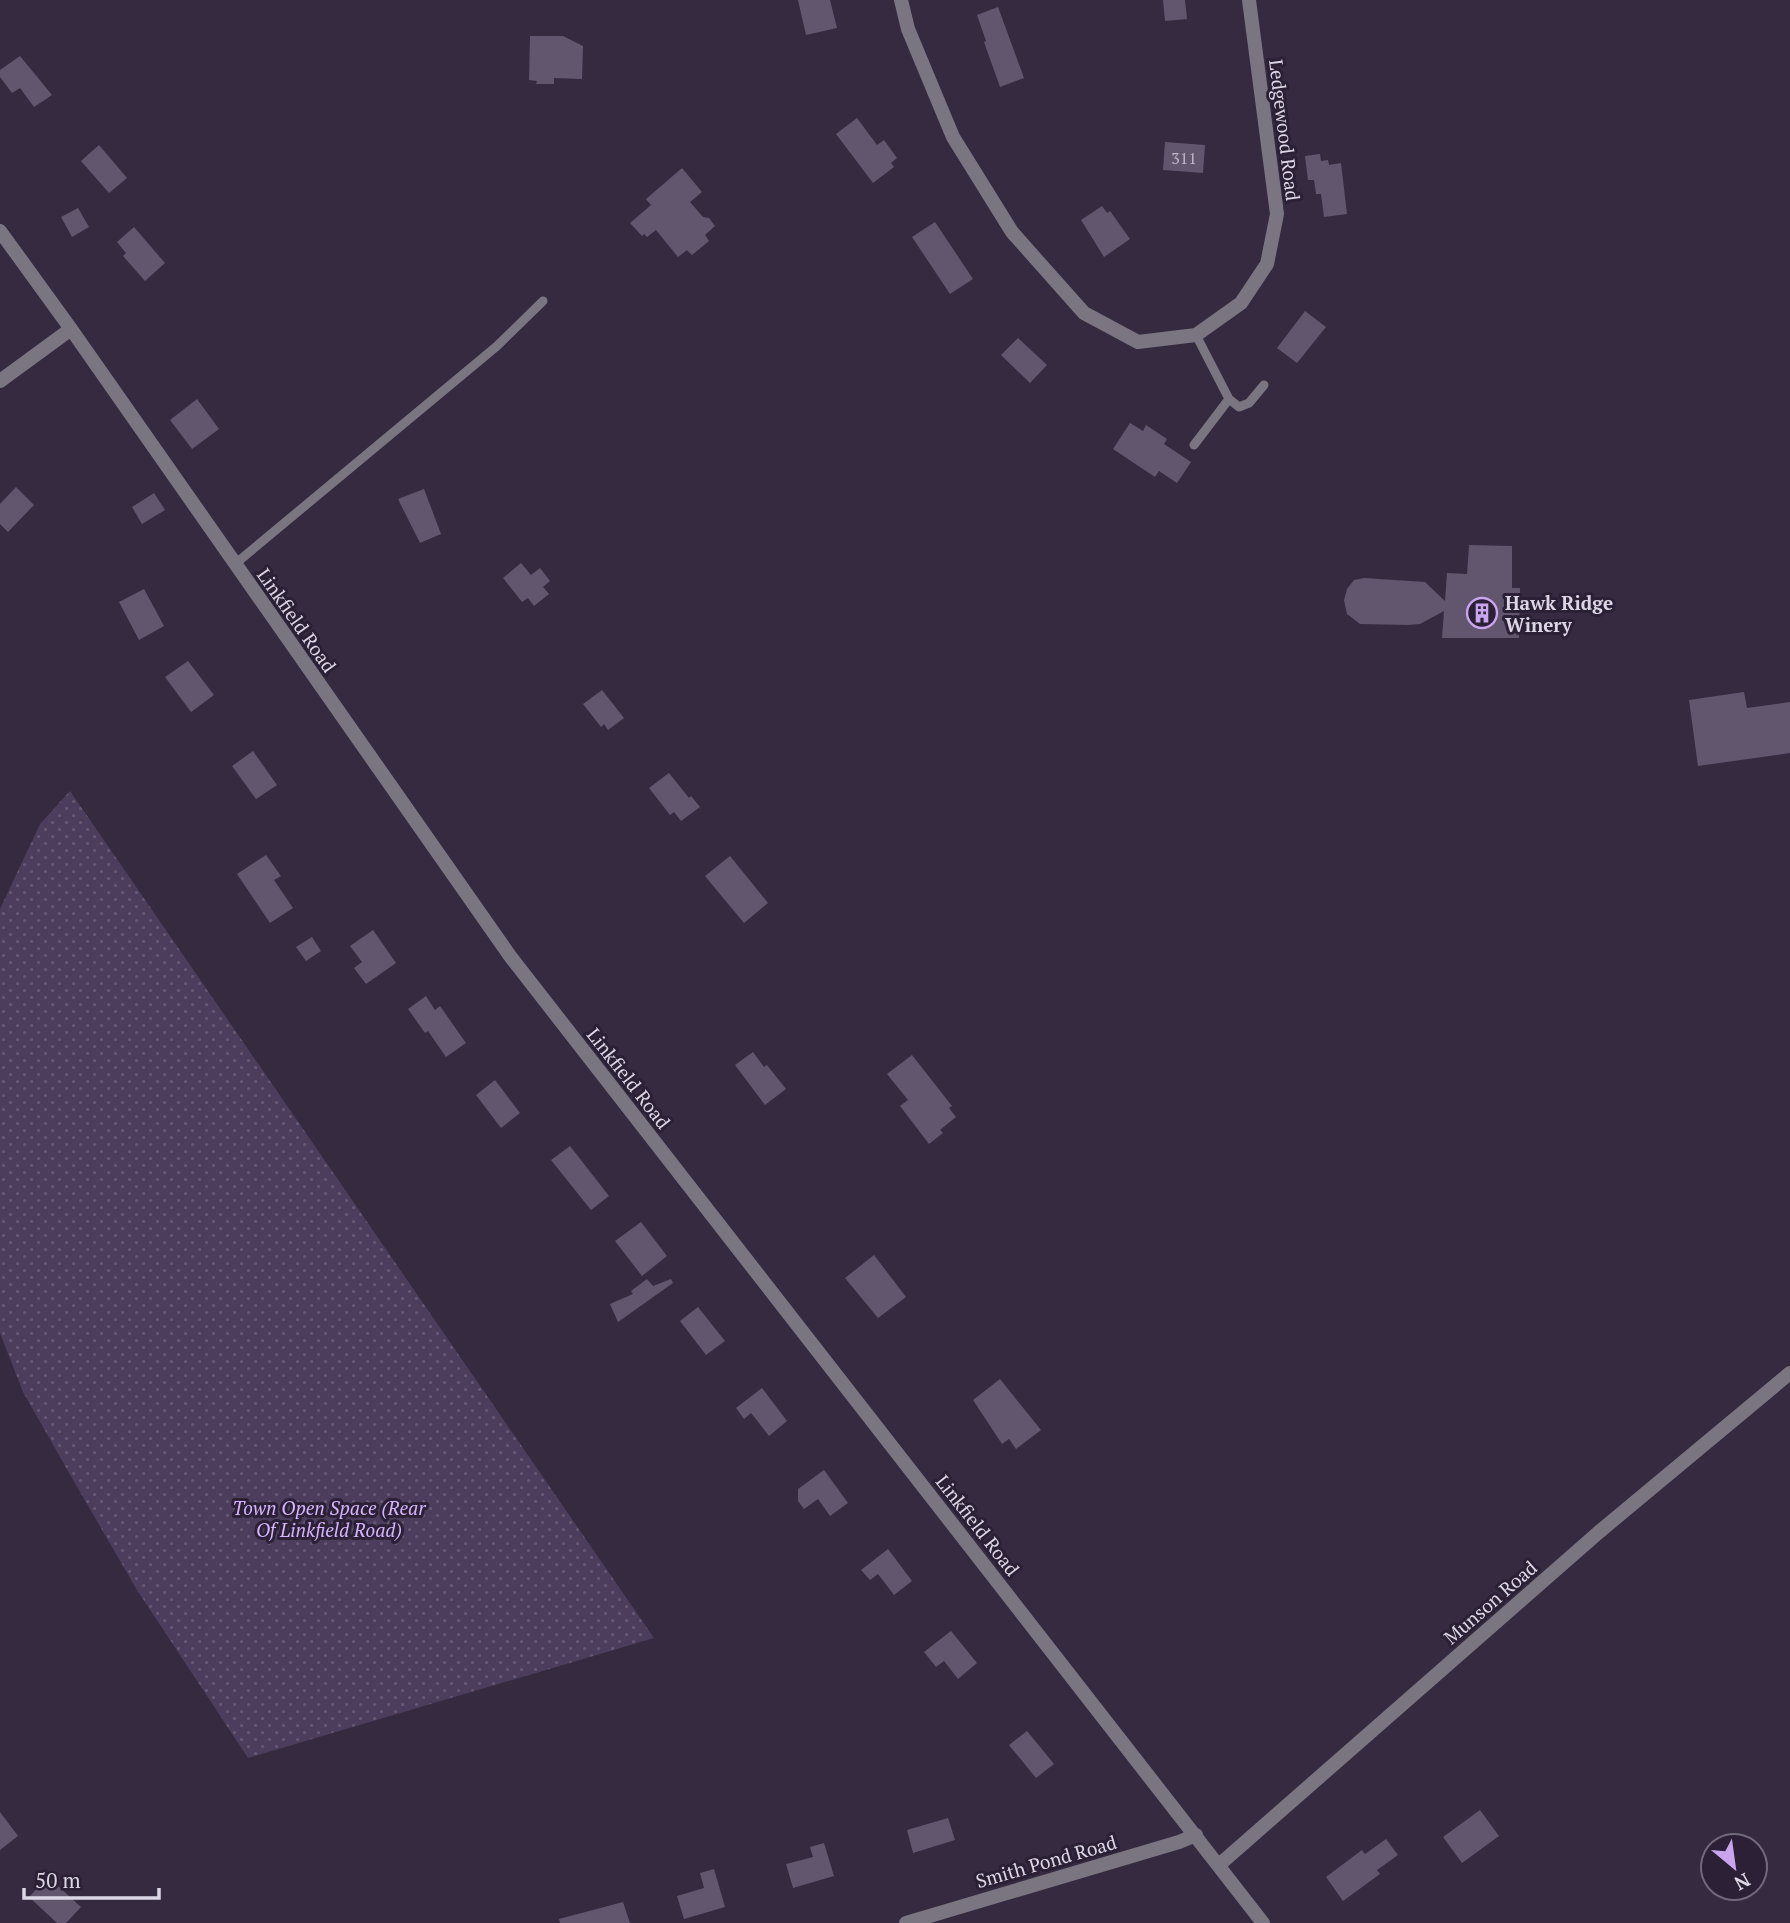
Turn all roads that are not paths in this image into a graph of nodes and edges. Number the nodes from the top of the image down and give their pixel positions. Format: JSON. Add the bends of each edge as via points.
{"nodes":[{"id":1,"x":901,"y":0,"type":"edge"},
{"id":2,"x":1249,"y":0,"type":"edge"},
{"id":3,"x":0,"y":230,"type":"edge"},
{"id":4,"x":543,"y":301,"type":"dead end"},
{"id":5,"x":71,"y":329,"type":"junction"},
{"id":6,"x":1196,"y":335,"type":"junction"},
{"id":7,"x":0,"y":381,"type":"edge"},
{"id":8,"x":1264,"y":385,"type":"dead end"},
{"id":9,"x":1229,"y":399,"type":"junction"},
{"id":10,"x":1194,"y":445,"type":"dead end"},
{"id":11,"x":235,"y":564,"type":"junction"},
{"id":12,"x":1790,"y":1373,"type":"edge"},
{"id":13,"x":1196,"y":1835,"type":"junction"},
{"id":14,"x":1219,"y":1865,"type":"junction"},
{"id":15,"x":906,"y":1923,"type":"edge"},
{"id":16,"x":1264,"y":1923,"type":"edge"}],
"edges":[{"from":1,"to":6,"type":"street","name":"Ledgewood Road","via":[[908,29],[953,137],[1012,232],[1084,313],[1138,342]]},
{"from":2,"to":6,"type":"street","name":"Ledgewood Road","via":[[1277,214],[1267,264],[1241,303]]},
{"from":3,"to":5,"type":"street","name":"Linkfield Road"},
{"from":4,"to":11,"type":"lane","via":[[497,346]]},
{"from":5,"to":7,"type":"street"},
{"from":5,"to":11,"type":"street","name":"Linkfield Road"},
{"from":6,"to":9,"type":"lane"},
{"from":8,"to":9,"type":"lane","via":[[1250,403],[1239,407]]},
{"from":9,"to":10,"type":"lane"},
{"from":11,"to":13,"type":"street","name":"Linkfield Road","via":[[510,956]]},
{"from":12,"to":14,"type":"street","name":"Munson Road","via":[[1600,1532]]},
{"from":13,"to":14,"type":"street","name":"Linkfield Road"},
{"from":13,"to":15,"type":"street","name":"Smith Pond Road"},
{"from":14,"to":16,"type":"street","name":"Linkfield Road"}]}
